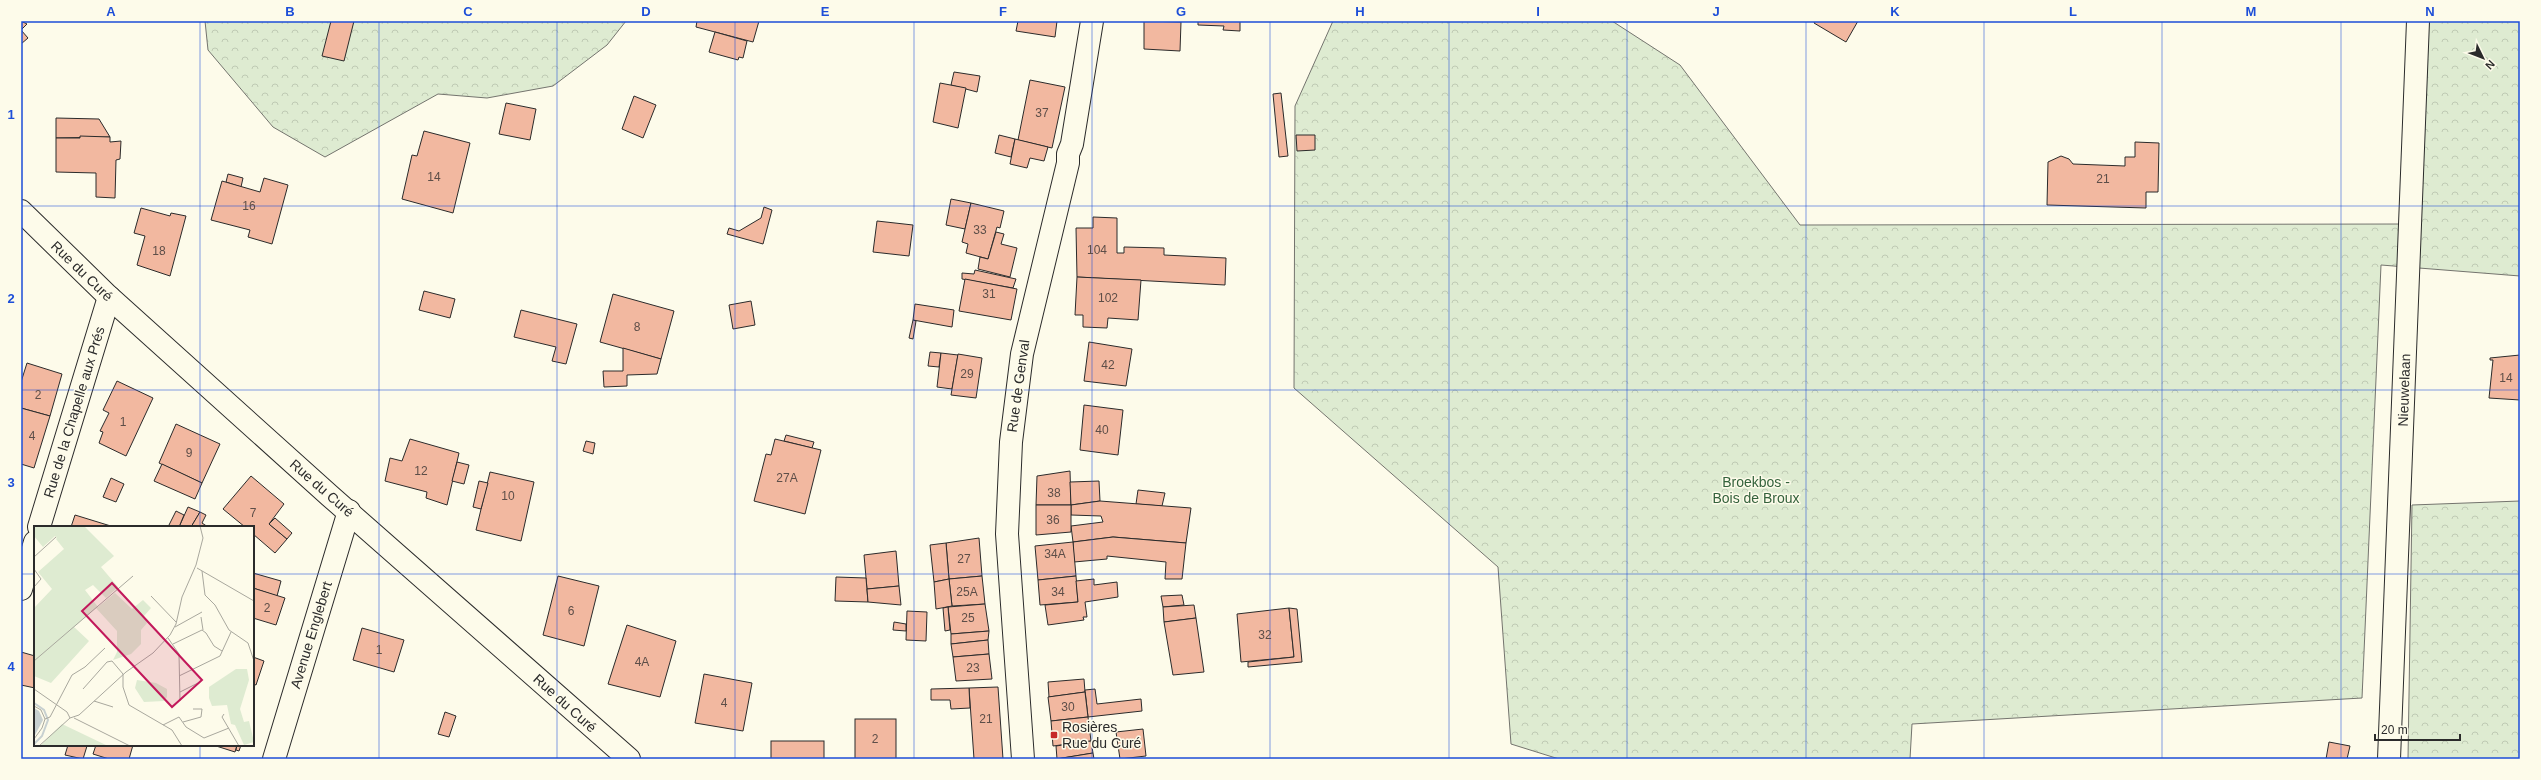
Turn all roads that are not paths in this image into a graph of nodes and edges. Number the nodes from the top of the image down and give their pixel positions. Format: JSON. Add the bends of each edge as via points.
{"nodes":[{"id":1,"x":1092,"y":21,"type":"edge"},
{"id":2,"x":2418,"y":21,"type":"edge"},
{"id":3,"x":21,"y":211,"type":"edge"},
{"id":4,"x":108,"y":297,"type":"junction"},
{"id":5,"x":349,"y":511,"type":"junction"},
{"id":6,"x":39,"y":526,"type":"edge"},
{"id":7,"x":34,"y":545,"type":"edge"},
{"id":8,"x":21,"y":588,"type":"edge"},
{"id":9,"x":274,"y":759,"type":"edge"},
{"id":10,"x":629,"y":759,"type":"edge"},
{"id":11,"x":1023,"y":759,"type":"edge"},
{"id":12,"x":2389,"y":759,"type":"edge"}],
"edges":[{"from":1,"to":11,"type":"street","name":"Rue de Genval","via":[[1072,144],[1022,354],[1011,442],[1007,534]]},
{"from":2,"to":12,"type":"street","name":"Nieuwelaan"},
{"from":3,"to":4,"type":"street","name":"Rue du Curé"},
{"from":4,"to":5,"type":"street","name":"Rue du Curé"},
{"from":4,"to":6,"type":"street","name":"Rue de la Chapelle aux Prés"},
{"from":5,"to":9,"type":"street","name":"Avenue Englebert"},
{"from":5,"to":10,"type":"street","name":"Rue du Curé"},
{"from":7,"to":8,"type":"street"}]}
